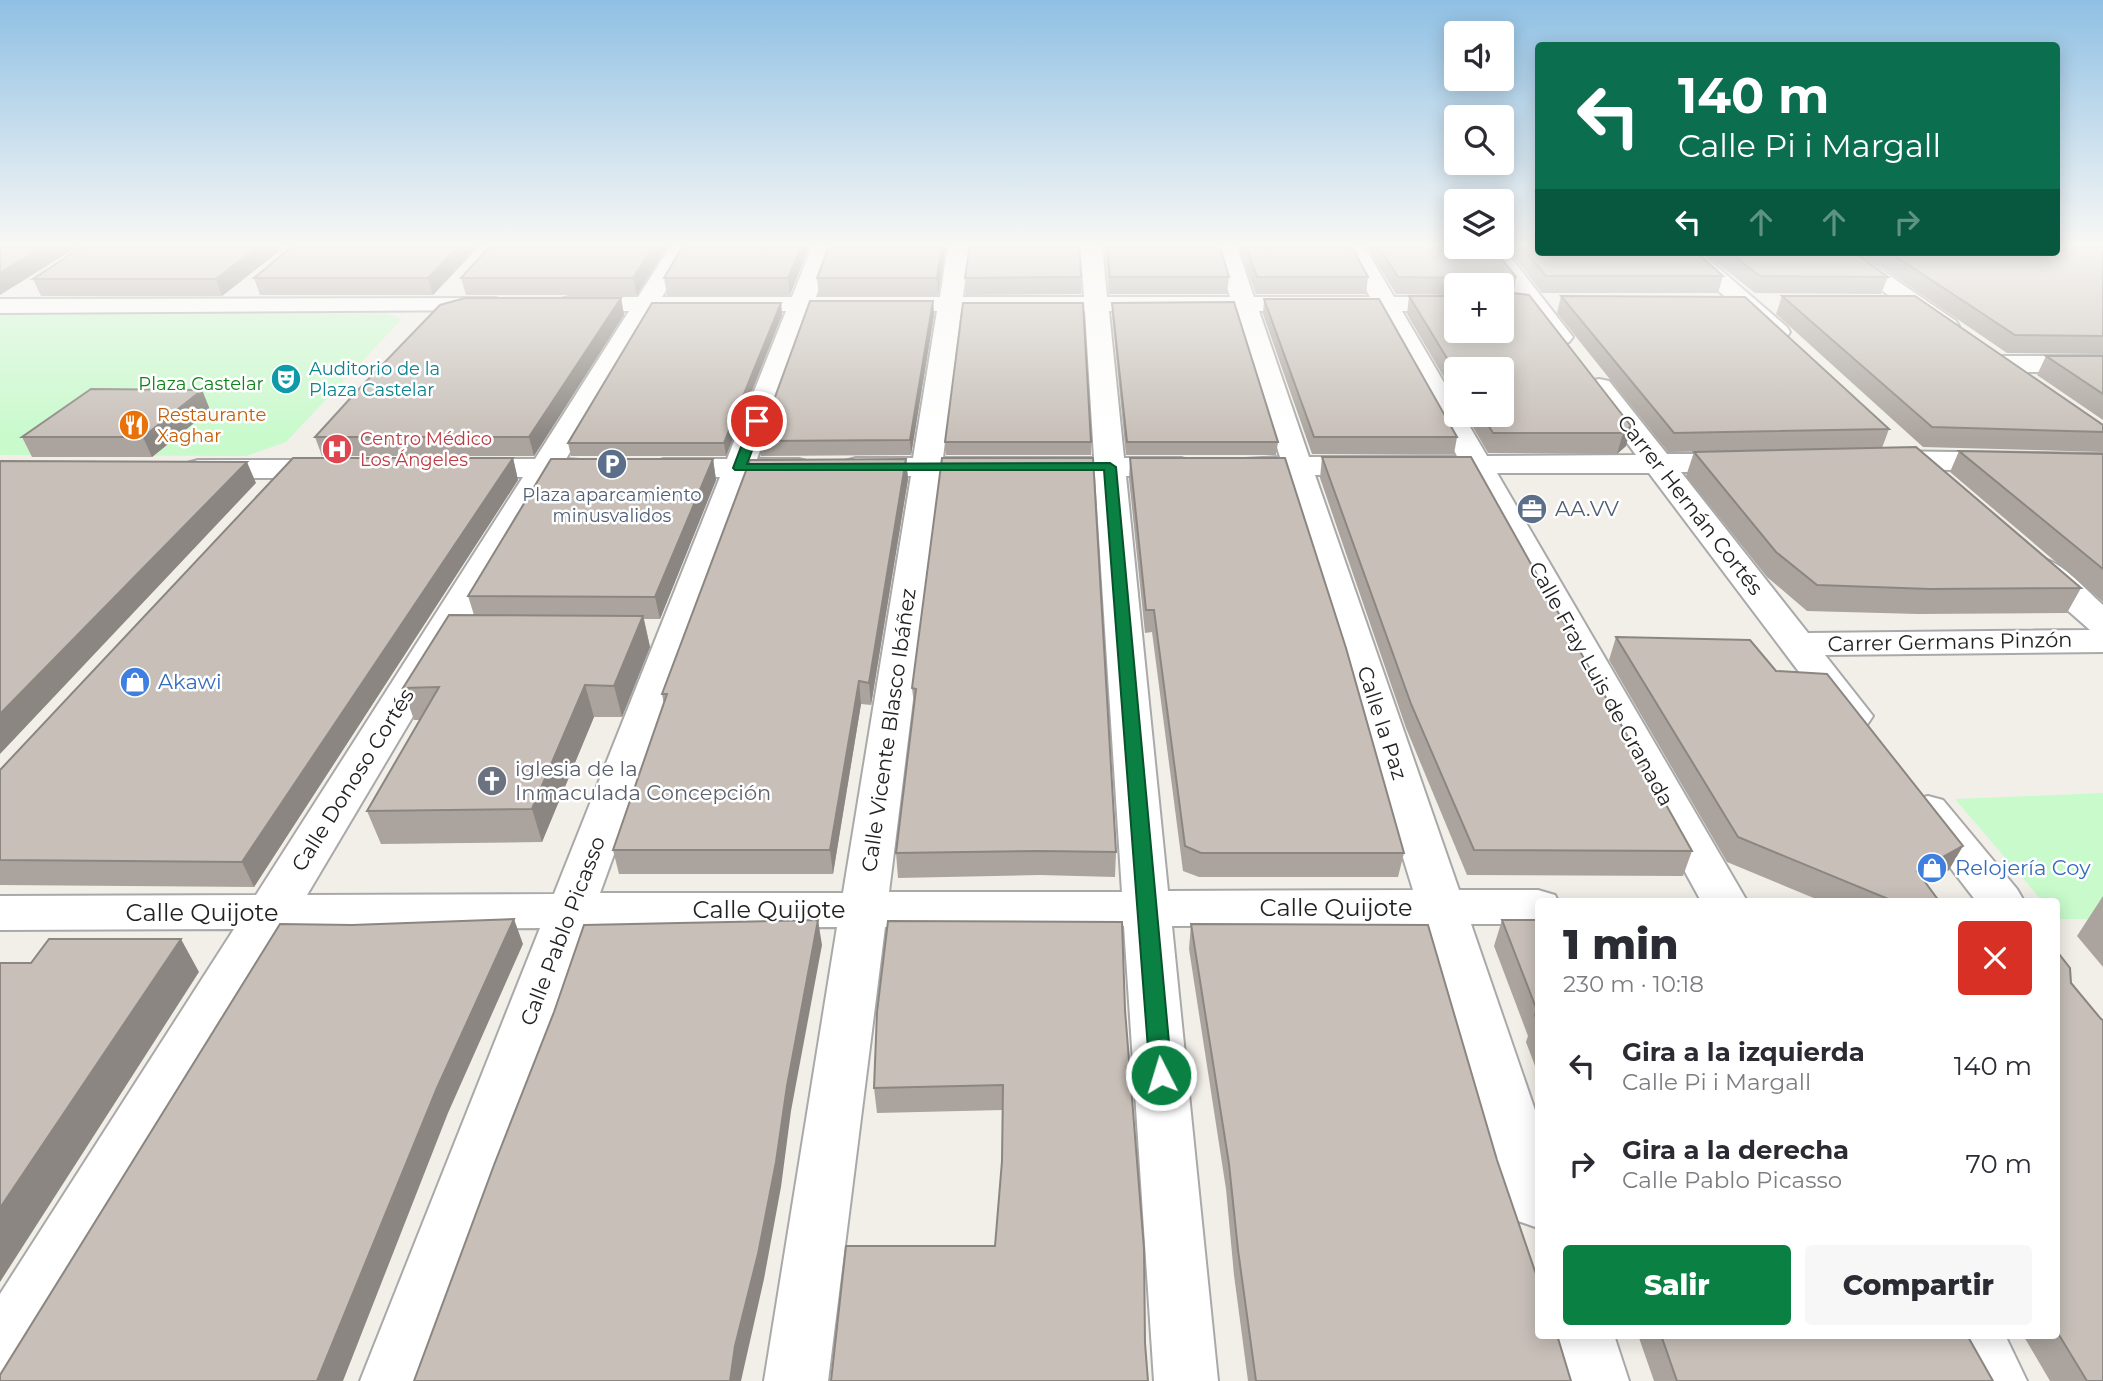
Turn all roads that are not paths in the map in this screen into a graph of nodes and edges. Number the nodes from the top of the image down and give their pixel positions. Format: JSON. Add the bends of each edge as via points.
{"nodes":[{"id":1,"x":439,"y":308,"type":"edge"},
{"id":2,"x":644,"y":308,"type":"edge"},
{"id":3,"x":800,"y":308,"type":"edge"},
{"id":4,"x":949,"y":308,"type":"edge"},
{"id":5,"x":1096,"y":308,"type":"edge"},
{"id":6,"x":1245,"y":308,"type":"edge"},
{"id":7,"x":1387,"y":308,"type":"edge"},
{"id":8,"x":1550,"y":308,"type":"edge"},
{"id":9,"x":1753,"y":308,"type":"edge"},
{"id":10,"x":1921,"y":308,"type":"edge"},
{"id":11,"x":413,"y":336,"type":"edge"},
{"id":12,"x":1795,"y":348,"type":"edge"},
{"id":13,"x":1984,"y":351,"type":"junction"},
{"id":14,"x":2103,"y":363,"type":"edge"},
{"id":15,"x":2036,"y":388,"type":"edge"},
{"id":16,"x":1884,"y":431,"type":"edge"},
{"id":17,"x":313,"y":444,"type":"dead end"},
{"id":18,"x":1914,"y":459,"type":"junction"},
{"id":19,"x":1847,"y":460,"type":"edge"},
{"id":20,"x":1767,"y":462,"type":"edge"},
{"id":21,"x":2103,"y":463,"type":"edge"},
{"id":22,"x":1659,"y":465,"type":"junction"},
{"id":23,"x":1297,"y":466,"type":"junction"},
{"id":24,"x":1478,"y":466,"type":"junction"},
{"id":25,"x":927,"y":467,"type":"junction"},
{"id":26,"x":1110,"y":467,"type":"junction"},
{"id":27,"x":371,"y":468,"type":"edge"},
{"id":28,"x":438,"y":468,"type":"edge"},
{"id":29,"x":545,"y":468,"type":"junction"},
{"id":30,"x":739,"y":468,"type":"junction"},
{"id":31,"x":171,"y":469,"type":"edge"},
{"id":32,"x":290,"y":469,"type":"junction"},
{"id":33,"x":1945,"y":486,"type":"edge"},
{"id":34,"x":262,"y":499,"type":"edge"},
{"id":35,"x":2019,"y":550,"type":"edge"},
{"id":36,"x":2103,"y":623,"type":"edge"},
{"id":37,"x":444,"y":632,"type":"junction"},
{"id":38,"x":485,"y":632,"type":"edge"},
{"id":39,"x":2103,"y":641,"type":"edge"},
{"id":40,"x":1798,"y":644,"type":"junction"},
{"id":41,"x":1722,"y":898,"type":"edge"},
{"id":42,"x":1999,"y":898,"type":"edge"},
{"id":43,"x":1442,"y":907,"type":"junction"},
{"id":44,"x":1535,"y":907,"type":"edge"},
{"id":45,"x":1147,"y":908,"type":"junction"},
{"id":46,"x":864,"y":910,"type":"junction"},
{"id":47,"x":571,"y":911,"type":"junction"},
{"id":48,"x":271,"y":912,"type":"junction"},
{"id":49,"x":0,"y":913,"type":"edge"},
{"id":50,"x":1535,"y":1193,"type":"edge"},
{"id":51,"x":1583,"y":1339,"type":"edge"},
{"id":52,"x":1972,"y":1339,"type":"edge"},
{"id":53,"x":0,"y":1352,"type":"edge"},
{"id":54,"x":392,"y":1381,"type":"edge"},
{"id":55,"x":796,"y":1381,"type":"edge"},
{"id":56,"x":1186,"y":1381,"type":"edge"},
{"id":57,"x":1597,"y":1381,"type":"edge"},
{"id":58,"x":1995,"y":1381,"type":"edge"}],
"edges":[{"from":1,"to":11,"type":"street"},
{"from":2,"to":29,"type":"street","name":"Calle Donoso Cortés"},
{"from":3,"to":30,"type":"street","name":"Calle Pablo Picasso"},
{"from":4,"to":25,"type":"street","name":"Calle Vicente Blasco Ibáñez"},
{"from":5,"to":26,"type":"street"},
{"from":6,"to":23,"type":"street","name":"Calle la Paz"},
{"from":7,"to":24,"type":"street","name":"Calle Fray Luis de Granada"},
{"from":8,"to":22,"type":"street","name":"Carrer Hernán Cortés","via":[[1580,362]]},
{"from":9,"to":12,"type":"street"},
{"from":10,"to":13,"type":"street"},
{"from":13,"to":14,"type":"street"},
{"from":13,"to":15,"type":"street"},
{"from":16,"to":18,"type":"street"},
{"from":17,"to":32,"type":"street"},
{"from":18,"to":19,"type":"street"},
{"from":18,"to":21,"type":"street"},
{"from":18,"to":33,"type":"street"},
{"from":20,"to":22,"type":"street"},
{"from":22,"to":24,"type":"street"},
{"from":22,"to":40,"type":"street","name":"Carrer Hernán Cortés"},
{"from":23,"to":24,"type":"street"},
{"from":23,"to":26,"type":"street"},
{"from":23,"to":43,"type":"street","name":"Calle la Paz"},
{"from":24,"to":41,"type":"street","name":"Calle Fray Luis de Granada"},
{"from":25,"to":26,"type":"street"},
{"from":25,"to":30,"type":"street"},
{"from":25,"to":46,"type":"street","name":"Calle Vicente Blasco Ibáñez"},
{"from":26,"to":45,"type":"street"},
{"from":27,"to":32,"type":"street"},
{"from":28,"to":29,"type":"street"},
{"from":29,"to":30,"type":"street"},
{"from":29,"to":37,"type":"street","name":"Calle Donoso Cortés"},
{"from":30,"to":47,"type":"street","name":"Calle Pablo Picasso","via":[[656,633]]},
{"from":31,"to":32,"type":"street"},
{"from":32,"to":34,"type":"street"},
{"from":35,"to":36,"type":"street"},
{"from":37,"to":38,"type":"street"},
{"from":37,"to":48,"type":"street","name":"Calle Donoso Cortés"},
{"from":39,"to":40,"type":"street","name":"Carrer Germans Pinzón"},
{"from":40,"to":42,"type":"street","name":"Carrer Hernán Cortés"},
{"from":43,"to":44,"type":"street","name":"Calle Quijote"},
{"from":43,"to":45,"type":"street","name":"Calle Quijote"},
{"from":43,"to":50,"type":"street","name":"Calle la Paz"},
{"from":45,"to":46,"type":"street","name":"Calle Quijote"},
{"from":45,"to":56,"type":"street"},
{"from":46,"to":47,"type":"street","name":"Calle Quijote"},
{"from":46,"to":55,"type":"street","name":"Calle Vicente Blasco Ibáñez"},
{"from":47,"to":48,"type":"street","name":"Calle Quijote"},
{"from":47,"to":54,"type":"street","name":"Calle Pablo Picasso"},
{"from":48,"to":49,"type":"street","name":"Calle Quijote"},
{"from":48,"to":53,"type":"street","name":"Calle Donoso Cortés"},
{"from":51,"to":57,"type":"street"},
{"from":52,"to":58,"type":"street"}]}
